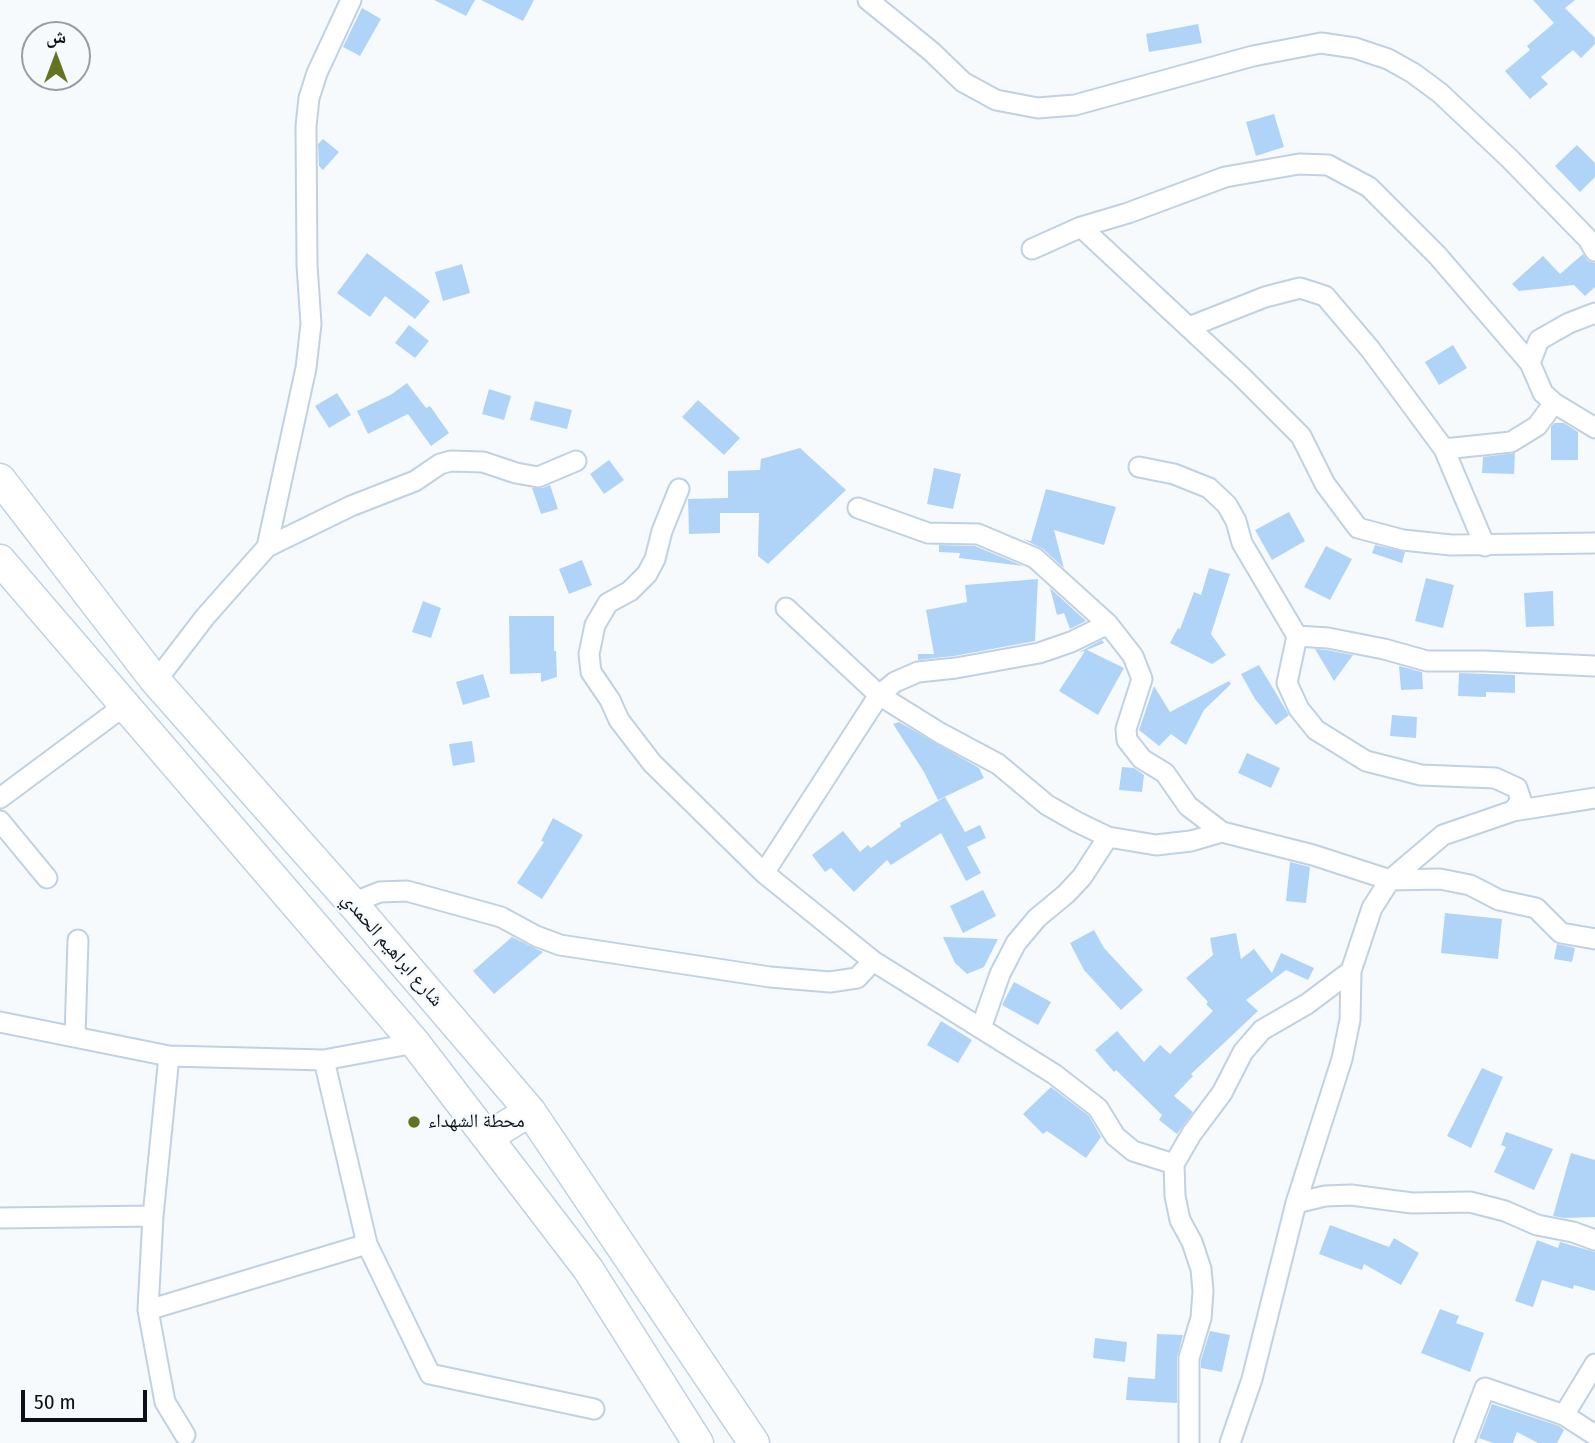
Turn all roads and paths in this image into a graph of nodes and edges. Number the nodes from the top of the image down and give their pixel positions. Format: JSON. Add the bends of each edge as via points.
{"nodes":[{"id":1,"x":351,"y":0,"type":"edge"},
{"id":2,"x":868,"y":0,"type":"edge"},
{"id":3,"x":1081,"y":227,"type":"junction"},
{"id":4,"x":1592,"y":239,"type":"edge"},
{"id":5,"x":1032,"y":249,"type":"dead end"},
{"id":6,"x":1595,"y":313,"type":"edge"},
{"id":7,"x":1188,"y":327,"type":"junction"},
{"id":8,"x":1530,"y":363,"type":"junction"},
{"id":9,"x":1554,"y":403,"type":"junction"},
{"id":10,"x":1595,"y":428,"type":"edge"},
{"id":11,"x":1444,"y":449,"type":"junction"},
{"id":12,"x":576,"y":461,"type":"dead end"},
{"id":13,"x":1139,"y":467,"type":"dead end"},
{"id":14,"x":0,"y":479,"type":"edge"},
{"id":15,"x":679,"y":489,"type":"dead end"},
{"id":16,"x":858,"y":508,"type":"dead end"},
{"id":17,"x":1595,"y":543,"type":"edge"},
{"id":18,"x":1485,"y":546,"type":"junction"},
{"id":19,"x":267,"y":547,"type":"junction"},
{"id":20,"x":0,"y":560,"type":"edge"},
{"id":21,"x":786,"y":608,"type":"dead end"},
{"id":22,"x":1108,"y":624,"type":"junction"},
{"id":23,"x":1297,"y":636,"type":"junction"},
{"id":24,"x":1595,"y":666,"type":"edge"},
{"id":25,"x":156,"y":681,"type":"junction"},
{"id":26,"x":879,"y":695,"type":"junction"},
{"id":27,"x":124,"y":706,"type":"junction"},
{"id":28,"x":0,"y":798,"type":"edge"},
{"id":29,"x":1595,"y":798,"type":"edge"},
{"id":30,"x":1513,"y":811,"type":"junction"},
{"id":31,"x":0,"y":821,"type":"edge"},
{"id":32,"x":1222,"y":832,"type":"junction"},
{"id":33,"x":1108,"y":837,"type":"junction"},
{"id":34,"x":764,"y":873,"type":"junction"},
{"id":35,"x":47,"y":878,"type":"dead end"},
{"id":36,"x":1390,"y":880,"type":"junction"},
{"id":37,"x":352,"y":903,"type":"junction"},
{"id":38,"x":1595,"y":939,"type":"edge"},
{"id":39,"x":78,"y":940,"type":"dead end"},
{"id":40,"x":873,"y":961,"type":"junction"},
{"id":41,"x":1351,"y":971,"type":"junction"},
{"id":42,"x":0,"y":1022,"type":"edge"},
{"id":43,"x":981,"y":1028,"type":"junction"},
{"id":44,"x":75,"y":1036,"type":"junction"},
{"id":45,"x":415,"y":1044,"type":"junction"},
{"id":46,"x":169,"y":1056,"type":"junction"},
{"id":47,"x":324,"y":1060,"type":"junction"},
{"id":48,"x":530,"y":1111,"type":"junction"},
{"id":49,"x":488,"y":1137,"type":"junction"},
{"id":50,"x":1174,"y":1164,"type":"junction"},
{"id":51,"x":1296,"y":1203,"type":"junction"},
{"id":52,"x":152,"y":1216,"type":"junction"},
{"id":53,"x":0,"y":1218,"type":"edge"},
{"id":54,"x":1595,"y":1240,"type":"edge"},
{"id":55,"x":367,"y":1244,"type":"junction"},
{"id":56,"x":148,"y":1310,"type":"junction"},
{"id":57,"x":1595,"y":1364,"type":"edge"},
{"id":58,"x":594,"y":1409,"type":"dead end"},
{"id":59,"x":1564,"y":1415,"type":"junction"},
{"id":60,"x":185,"y":1435,"type":"dead end"},
{"id":61,"x":1595,"y":1439,"type":"edge"},
{"id":62,"x":698,"y":1443,"type":"edge"},
{"id":63,"x":754,"y":1443,"type":"edge"},
{"id":64,"x":1189,"y":1443,"type":"edge"},
{"id":65,"x":1230,"y":1443,"type":"edge"},
{"id":66,"x":1464,"y":1443,"type":"edge"}],
"edges":[{"from":1,"to":19,"type":"street","via":[[309,98],[311,324],[306,368]]},
{"from":2,"to":4,"type":"street","via":[[963,82],[996,100],[1038,108],[1075,105],[1253,55],[1321,43],[1355,48],[1388,59],[1440,93]]},
{"from":3,"to":5,"type":"street"},
{"from":3,"to":7,"type":"street"},
{"from":3,"to":8,"type":"street","via":[[1225,177],[1299,164],[1328,165],[1369,187],[1437,255]]},
{"from":6,"to":8,"type":"street","via":[[1538,340]]},
{"from":7,"to":11,"type":"street","via":[[1300,288],[1325,296]]},
{"from":7,"to":18,"type":"street","via":[[1301,436],[1325,484],[1358,528],[1403,540]]},
{"from":8,"to":9,"type":"street","via":[[1543,393]]},
{"from":9,"to":10,"type":"street"},
{"from":9,"to":11,"type":"street","via":[[1537,426],[1511,442]]},
{"from":11,"to":18,"type":"street"},
{"from":12,"to":19,"type":"street","via":[[538,477],[483,462],[440,464],[415,481]]},
{"from":13,"to":23,"type":"street","via":[[1209,488],[1227,505],[1242,543]]},
{"from":14,"to":25,"type":"main road","name":"شارع ابراهيم الحمدي"},
{"from":15,"to":34,"type":"street","via":[[647,574],[608,603],[595,625],[589,654],[592,672],[619,720],[652,763]]},
{"from":16,"to":22,"type":"street","via":[[928,533],[978,534],[1035,558]]},
{"from":17,"to":18,"type":"street"},
{"from":19,"to":25,"type":"street"},
{"from":20,"to":27,"type":"main road"},
{"from":21,"to":26,"type":"street"},
{"from":22,"to":26,"type":"street","via":[[1039,653],[918,672]]},
{"from":22,"to":32,"type":"street","via":[[1133,656],[1142,679],[1126,729],[1127,740],[1142,759],[1165,773],[1188,806]]},
{"from":23,"to":24,"type":"street","via":[[1384,649],[1427,662]]},
{"from":23,"to":30,"type":"street","via":[[1287,683],[1316,730],[1366,761],[1421,775],[1494,778],[1517,788],[1521,800]]},
{"from":25,"to":27,"type":"main road"},
{"from":25,"to":37,"type":"main road","name":"شارع ابراهيم الحمدي"},
{"from":26,"to":33,"type":"street","via":[[998,764],[1048,804]]},
{"from":26,"to":34,"type":"street"},
{"from":27,"to":28,"type":"street"},
{"from":27,"to":45,"type":"main road"},
{"from":29,"to":30,"type":"street"},
{"from":30,"to":36,"type":"street","via":[[1443,835]]},
{"from":31,"to":35,"type":"street"},
{"from":32,"to":33,"type":"street","via":[[1156,845]]},
{"from":32,"to":36,"type":"street"},
{"from":33,"to":43,"type":"street","via":[[1082,877],[1016,943]]},
{"from":34,"to":40,"type":"street"},
{"from":36,"to":38,"type":"street","via":[[1440,879],[1470,885],[1499,900],[1536,908],[1561,933]]},
{"from":36,"to":41,"type":"street","via":[[1372,908]]},
{"from":37,"to":40,"type":"street","via":[[380,892],[407,891],[501,917],[560,945],[770,977],[830,982],[857,978]]},
{"from":37,"to":48,"type":"main road","name":"شارع ابراهيم الحمدي"},
{"from":39,"to":44,"type":"street"},
{"from":40,"to":43,"type":"street"},
{"from":41,"to":50,"type":"street","via":[[1262,1030],[1243,1052],[1222,1093]]},
{"from":41,"to":51,"type":"street","via":[[1350,1020],[1342,1059]]},
{"from":42,"to":44,"type":"street"},
{"from":43,"to":50,"type":"street","via":[[1098,1108],[1115,1136],[1133,1151]]},
{"from":44,"to":46,"type":"street"},
{"from":45,"to":47,"type":"street"},
{"from":45,"to":49,"type":"main road"},
{"from":46,"to":47,"type":"street"},
{"from":46,"to":52,"type":"street"},
{"from":47,"to":55,"type":"street"},
{"from":48,"to":49,"type":"main road"},
{"from":48,"to":63,"type":"main road","name":"شارع ابراهيم الحمدي"},
{"from":49,"to":62,"type":"main road","via":[[588,1269]]},
{"from":50,"to":64,"type":"street","via":[[1180,1220],[1201,1269],[1203,1291],[1201,1318],[1188,1358]]},
{"from":51,"to":54,"type":"street","via":[[1351,1195],[1412,1203],[1470,1202]]},
{"from":51,"to":65,"type":"street","via":[[1252,1378]]},
{"from":52,"to":53,"type":"street"},
{"from":52,"to":56,"type":"street"},
{"from":55,"to":56,"type":"street"},
{"from":55,"to":58,"type":"street","via":[[430,1374]]},
{"from":56,"to":60,"type":"street","via":[[165,1402]]},
{"from":57,"to":59,"type":"street"},
{"from":59,"to":61,"type":"street"},
{"from":59,"to":66,"type":"street","via":[[1485,1388]]}]}
